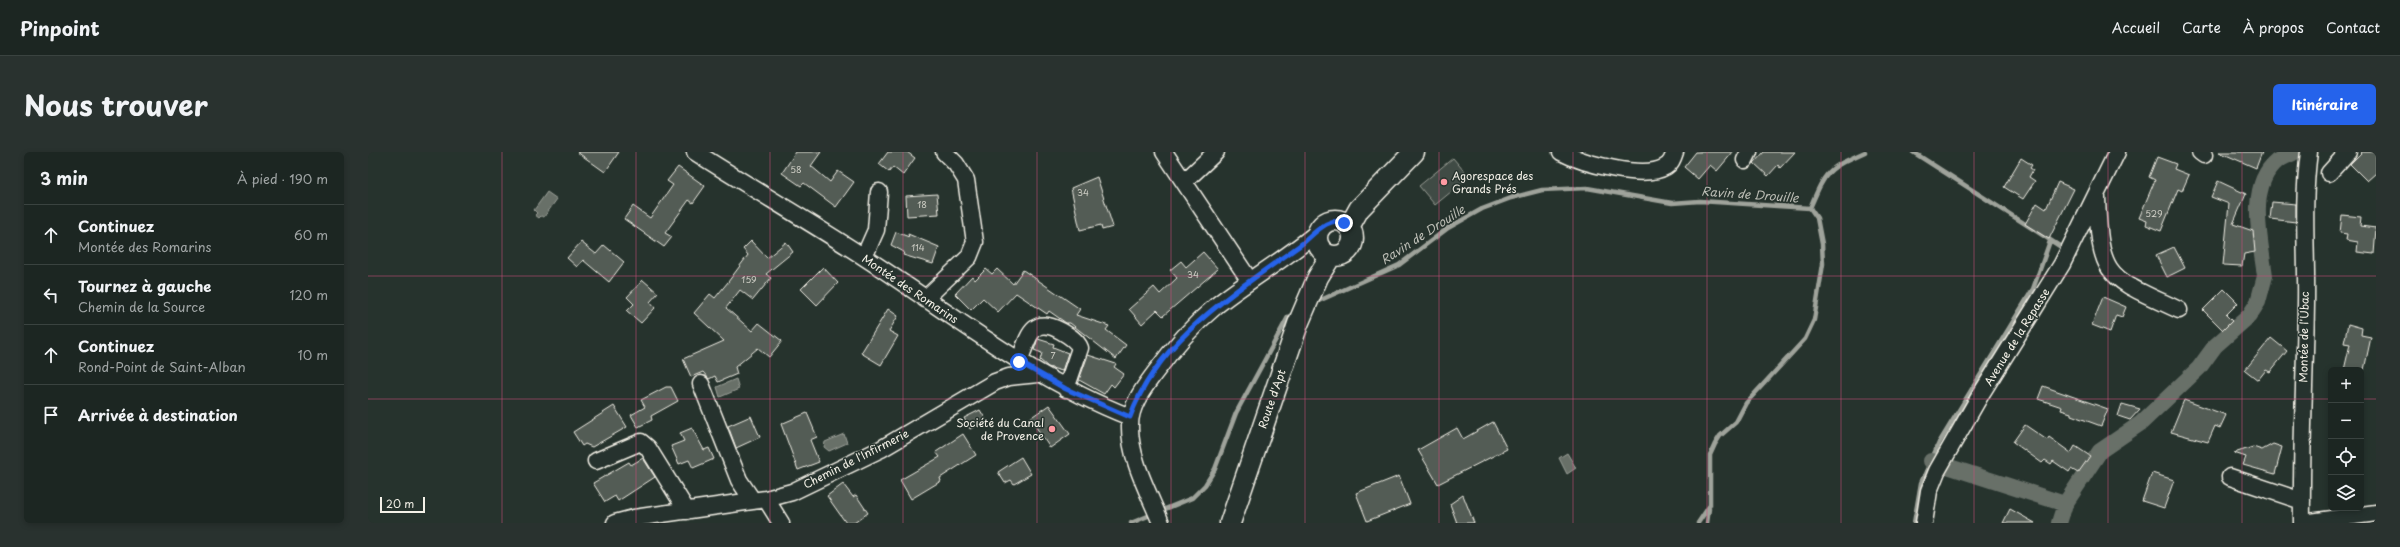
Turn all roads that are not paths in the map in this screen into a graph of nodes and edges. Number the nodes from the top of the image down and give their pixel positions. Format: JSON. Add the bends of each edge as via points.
{"nodes":[{"id":1,"x":695,"y":152,"type":"edge"},
{"id":2,"x":944,"y":152,"type":"edge"},
{"id":3,"x":1164,"y":152,"type":"edge"},
{"id":4,"x":1216,"y":152,"type":"edge"},
{"id":5,"x":1414,"y":152,"type":"edge"},
{"id":6,"x":1562,"y":152,"type":"edge"},
{"id":7,"x":1675,"y":152,"type":"edge"},
{"id":8,"x":2117,"y":152,"type":"edge"},
{"id":9,"x":2309,"y":152,"type":"edge"},
{"id":10,"x":2348,"y":152,"type":"edge"},
{"id":11,"x":2329,"y":173,"type":"dead end"},
{"id":12,"x":1184,"y":182,"type":"junction"},
{"id":13,"x":879,"y":192,"type":"dead end"},
{"id":14,"x":2097,"y":194,"type":"junction"},
{"id":15,"x":1344,"y":224,"type":"junction"},
{"id":16,"x":1318,"y":245,"type":"junction"},
{"id":17,"x":864,"y":257,"type":"junction"},
{"id":18,"x":1250,"y":281,"type":"junction"},
{"id":19,"x":925,"y":299,"type":"junction"},
{"id":20,"x":2179,"y":310,"type":"dead end"},
{"id":21,"x":1019,"y":362,"type":"junction"},
{"id":22,"x":1038,"y":374,"type":"junction"},
{"id":23,"x":701,"y":384,"type":"dead end"},
{"id":24,"x":1066,"y":389,"type":"junction"},
{"id":25,"x":1130,"y":417,"type":"junction"},
{"id":26,"x":596,"y":461,"type":"dead end"},
{"id":27,"x":2230,"y":477,"type":"dead end"},
{"id":28,"x":759,"y":500,"type":"junction"},
{"id":29,"x":2302,"y":501,"type":"junction"},
{"id":30,"x":2376,"y":513,"type":"edge"},
{"id":31,"x":691,"y":515,"type":"edge"},
{"id":32,"x":615,"y":523,"type":"edge"},
{"id":33,"x":781,"y":523,"type":"edge"},
{"id":34,"x":1161,"y":523,"type":"edge"},
{"id":35,"x":1230,"y":523,"type":"edge"},
{"id":36,"x":1924,"y":523,"type":"edge"},
{"id":37,"x":2302,"y":523,"type":"edge"}],
"edges":[{"from":1,"to":17,"type":"street","name":"Montée des Romarins"},
{"from":2,"to":19,"type":"street","via":[[956,164],[966,180],[975,242],[969,257]]},
{"from":3,"to":12,"type":"street"},
{"from":4,"to":12,"type":"street"},
{"from":5,"to":15,"type":"main road"},
{"from":6,"to":7,"type":"street","via":[[1594,164],[1640,171],[1664,168],[1671,162]]},
{"from":8,"to":14,"type":"street","name":"Avenue de la Repasse"},
{"from":9,"to":29,"type":"street","name":"Montée de l'Ubac","via":[[2303,217],[2306,303]]},
{"from":10,"to":11,"type":"street"},
{"from":12,"to":18,"type":"street"},
{"from":13,"to":17,"type":"street","via":[[876,230]]},
{"from":14,"to":20,"type":"street","via":[[2101,252],[2111,273],[2125,284]]},
{"from":14,"to":36,"type":"street","name":"Avenue de la Repasse","via":[[2062,264],[1948,451],[1929,491]]},
{"from":15,"to":16,"type":"main road","via":[[1329,222]]},
{"from":15,"to":16,"type":"main road","via":[[1352,233],[1351,246],[1341,255]]},
{"from":16,"to":18,"type":"street"},
{"from":16,"to":35,"type":"main road","name":"Route d'Apt","via":[[1315,283],[1298,324]]},
{"from":17,"to":19,"type":"street","name":"Montée des Romarins"},
{"from":18,"to":25,"type":"street","via":[[1216,306],[1170,352],[1140,393]]},
{"from":19,"to":21,"type":"street","name":"Montée des Romarins"},
{"from":21,"to":22,"type":"street","name":"Montée des Romarins"},
{"from":21,"to":24,"type":"street","via":[[1032,331],[1042,325],[1052,326],[1075,340],[1080,348]]},
{"from":22,"to":24,"type":"street","name":"Montée des Romarins"},
{"from":22,"to":28,"type":"street","name":"Chemin de l'Infirmerie","via":[[1009,377],[995,382],[860,460],[792,492]]},
{"from":23,"to":28,"type":"street","via":[[739,480]]},
{"from":24,"to":25,"type":"street","name":"Montée des Romarins"},
{"from":25,"to":34,"type":"street","via":[[1131,438]]},
{"from":26,"to":31,"type":"street","via":[[641,442],[648,448]]},
{"from":27,"to":29,"type":"street"},
{"from":28,"to":31,"type":"street","name":"Chemin de l'Infirmerie"},
{"from":28,"to":33,"type":"street"},
{"from":29,"to":37,"type":"street","name":"Montée de l'Ubac"},
{"from":30,"to":37,"type":"street"},
{"from":31,"to":32,"type":"street","name":"Chemin de l'Infirmerie","via":[[634,518]]}]}
